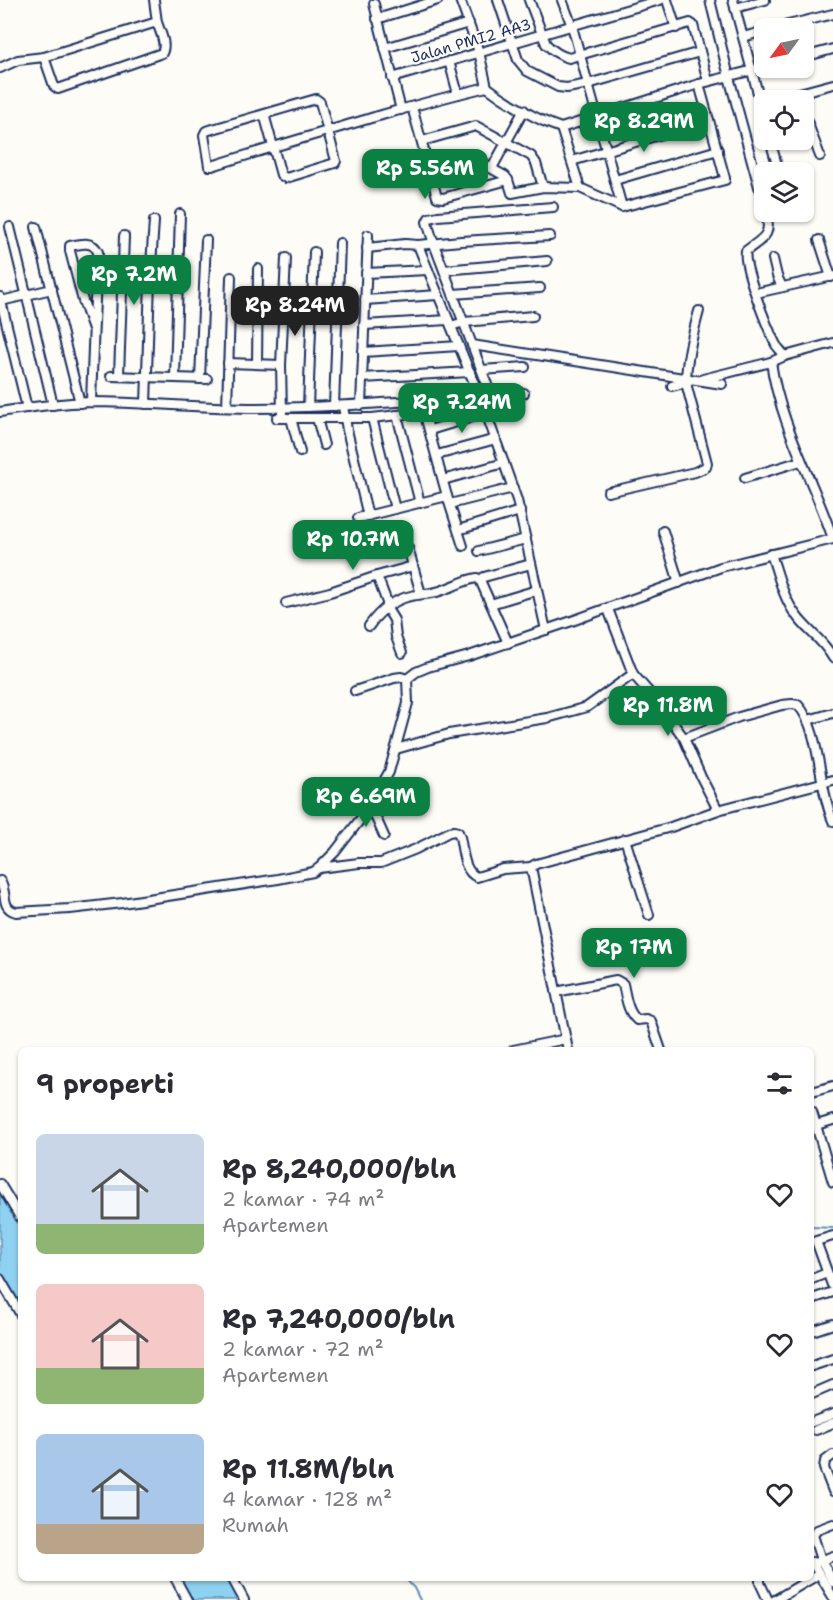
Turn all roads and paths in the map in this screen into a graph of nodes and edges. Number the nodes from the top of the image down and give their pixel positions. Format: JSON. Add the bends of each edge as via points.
{"nodes":[{"id":1,"x":154,"y":0,"type":"edge"},
{"id":2,"x":438,"y":0,"type":"edge"},
{"id":3,"x":460,"y":0,"type":"edge"},
{"id":4,"x":498,"y":0,"type":"edge"},
{"id":5,"x":529,"y":0,"type":"edge"},
{"id":6,"x":562,"y":0,"type":"edge"},
{"id":7,"x":660,"y":0,"type":"edge"},
{"id":8,"x":667,"y":0,"type":"edge"},
{"id":9,"x":710,"y":0,"type":"edge"},
{"id":10,"x":765,"y":0,"type":"edge"},
{"id":11,"x":374,"y":4,"type":"dead end"},
{"id":12,"x":734,"y":4,"type":"edge"},
{"id":13,"x":833,"y":14,"type":"edge"},
{"id":14,"x":377,"y":19,"type":"junction"},
{"id":15,"x":814,"y":19,"type":"edge"},
{"id":16,"x":157,"y":22,"type":"junction"},
{"id":17,"x":468,"y":23,"type":"junction"},
{"id":18,"x":572,"y":26,"type":"junction"},
{"id":19,"x":676,"y":28,"type":"junction"},
{"id":20,"x":542,"y":34,"type":"junction"},
{"id":21,"x":754,"y":34,"type":"edge"},
{"id":22,"x":743,"y":37,"type":"junction"},
{"id":23,"x":513,"y":43,"type":"junction"},
{"id":24,"x":385,"y":48,"type":"junction"},
{"id":25,"x":833,"y":49,"type":"edge"},
{"id":26,"x":479,"y":52,"type":"junction"},
{"id":27,"x":700,"y":52,"type":"junction"},
{"id":28,"x":814,"y":54,"type":"edge"},
{"id":29,"x":580,"y":55,"type":"junction"},
{"id":30,"x":44,"y":57,"type":"junction"},
{"id":31,"x":449,"y":61,"type":"junction"},
{"id":32,"x":0,"y":68,"type":"edge"},
{"id":33,"x":754,"y":69,"type":"edge"},
{"id":34,"x":751,"y":70,"type":"junction"},
{"id":35,"x":729,"y":77,"type":"junction"},
{"id":36,"x":392,"y":78,"type":"junction"},
{"id":37,"x":708,"y":81,"type":"junction"},
{"id":38,"x":588,"y":84,"type":"junction"},
{"id":39,"x":699,"y":84,"type":"junction"},
{"id":40,"x":833,"y":84,"type":"edge"},
{"id":41,"x":487,"y":87,"type":"junction"},
{"id":42,"x":758,"y":90,"type":"edge"},
{"id":43,"x":814,"y":91,"type":"edge"},
{"id":44,"x":458,"y":94,"type":"junction"},
{"id":45,"x":412,"y":107,"type":"junction"},
{"id":46,"x":401,"y":110,"type":"junction"},
{"id":47,"x":524,"y":110,"type":"junction"},
{"id":48,"x":264,"y":114,"type":"junction"},
{"id":49,"x":598,"y":117,"type":"junction"},
{"id":50,"x":710,"y":120,"type":"junction"},
{"id":51,"x":561,"y":129,"type":"junction"},
{"id":52,"x":327,"y":131,"type":"junction"},
{"id":53,"x":814,"y":140,"type":"edge"},
{"id":54,"x":422,"y":141,"type":"junction"},
{"id":55,"x":507,"y":142,"type":"junction"},
{"id":56,"x":274,"y":146,"type":"junction"},
{"id":57,"x":607,"y":150,"type":"junction"},
{"id":58,"x":718,"y":150,"type":"junction"},
{"id":59,"x":820,"y":156,"type":"dead end"},
{"id":60,"x":572,"y":160,"type":"junction"},
{"id":61,"x":492,"y":168,"type":"junction"},
{"id":62,"x":430,"y":170,"type":"junction"},
{"id":63,"x":754,"y":170,"type":"edge"},
{"id":64,"x":508,"y":180,"type":"junction"},
{"id":65,"x":615,"y":180,"type":"junction"},
{"id":66,"x":543,"y":187,"type":"junction"},
{"id":67,"x":580,"y":188,"type":"junction"},
{"id":68,"x":553,"y":207,"type":"dead end"},
{"id":69,"x":622,"y":207,"type":"junction"},
{"id":70,"x":180,"y":214,"type":"dead end"},
{"id":71,"x":154,"y":220,"type":"dead end"},
{"id":72,"x":769,"y":222,"type":"edge"},
{"id":73,"x":9,"y":227,"type":"dead end"},
{"id":74,"x":36,"y":227,"type":"dead end"},
{"id":75,"x":368,"y":235,"type":"dead end"},
{"id":76,"x":124,"y":236,"type":"dead end"},
{"id":77,"x":550,"y":236,"type":"dead end"},
{"id":78,"x":206,"y":240,"type":"dead end"},
{"id":79,"x":819,"y":240,"type":"dead end"},
{"id":80,"x":340,"y":243,"type":"dead end"},
{"id":81,"x":434,"y":244,"type":"junction"},
{"id":82,"x":418,"y":245,"type":"junction"},
{"id":83,"x":367,"y":248,"type":"junction"},
{"id":84,"x":314,"y":252,"type":"dead end"},
{"id":85,"x":286,"y":258,"type":"dead end"},
{"id":86,"x":773,"y":259,"type":"dead end"},
{"id":87,"x":547,"y":261,"type":"dead end"},
{"id":88,"x":258,"y":269,"type":"dead end"},
{"id":89,"x":428,"y":270,"type":"junction"},
{"id":90,"x":444,"y":270,"type":"junction"},
{"id":91,"x":366,"y":273,"type":"junction"},
{"id":92,"x":231,"y":277,"type":"dead end"},
{"id":93,"x":832,"y":277,"type":"edge"},
{"id":94,"x":782,"y":287,"type":"junction"},
{"id":95,"x":540,"y":288,"type":"dead end"},
{"id":96,"x":52,"y":289,"type":"junction"},
{"id":97,"x":756,"y":293,"type":"junction"},
{"id":98,"x":453,"y":294,"type":"junction"},
{"id":99,"x":26,"y":295,"type":"junction"},
{"id":100,"x":438,"y":295,"type":"junction"},
{"id":101,"x":0,"y":299,"type":"edge"},
{"id":102,"x":365,"y":300,"type":"junction"},
{"id":103,"x":699,"y":311,"type":"dead end"},
{"id":104,"x":533,"y":316,"type":"dead end"},
{"id":105,"x":464,"y":322,"type":"junction"},
{"id":106,"x":450,"y":323,"type":"junction"},
{"id":107,"x":364,"y":326,"type":"junction"},
{"id":108,"x":93,"y":329,"type":"junction"},
{"id":109,"x":833,"y":344,"type":"edge"},
{"id":110,"x":472,"y":345,"type":"junction"},
{"id":111,"x":459,"y":346,"type":"junction"},
{"id":112,"x":363,"y":352,"type":"junction"},
{"id":113,"x":785,"y":356,"type":"junction"},
{"id":114,"x":771,"y":362,"type":"junction"},
{"id":115,"x":228,"y":363,"type":"junction"},
{"id":116,"x":256,"y":364,"type":"junction"},
{"id":117,"x":281,"y":365,"type":"junction"},
{"id":118,"x":525,"y":367,"type":"dead end"},
{"id":119,"x":482,"y":370,"type":"junction"},
{"id":120,"x":470,"y":372,"type":"junction"},
{"id":121,"x":147,"y":376,"type":"junction"},
{"id":122,"x":175,"y":377,"type":"junction"},
{"id":123,"x":362,"y":378,"type":"junction"},
{"id":124,"x":686,"y":383,"type":"junction"},
{"id":125,"x":722,"y":384,"type":"dead end"},
{"id":126,"x":672,"y":386,"type":"dead end"},
{"id":127,"x":524,"y":393,"type":"dead end"},
{"id":128,"x":492,"y":395,"type":"junction"},
{"id":129,"x":479,"y":396,"type":"junction"},
{"id":130,"x":91,"y":402,"type":"junction"},
{"id":131,"x":80,"y":403,"type":"junction"},
{"id":132,"x":146,"y":404,"type":"junction"},
{"id":133,"x":53,"y":405,"type":"junction"},
{"id":134,"x":361,"y":405,"type":"junction"},
{"id":135,"x":338,"y":406,"type":"junction"},
{"id":136,"x":227,"y":407,"type":"junction"},
{"id":137,"x":308,"y":407,"type":"junction"},
{"id":138,"x":27,"y":408,"type":"junction"},
{"id":139,"x":281,"y":408,"type":"junction"},
{"id":140,"x":503,"y":408,"type":"dead end"},
{"id":141,"x":0,"y":411,"type":"edge"},
{"id":142,"x":424,"y":412,"type":"junction"},
{"id":143,"x":486,"y":412,"type":"junction"},
{"id":144,"x":397,"y":415,"type":"junction"},
{"id":145,"x":283,"y":418,"type":"junction"},
{"id":146,"x":317,"y":418,"type":"junction"},
{"id":147,"x":345,"y":418,"type":"junction"},
{"id":148,"x":372,"y":418,"type":"junction"},
{"id":149,"x":430,"y":430,"type":"junction"},
{"id":150,"x":496,"y":439,"type":"junction"},
{"id":151,"x":324,"y":445,"type":"dead end"},
{"id":152,"x":300,"y":452,"type":"dead end"},
{"id":153,"x":437,"y":455,"type":"junction"},
{"id":154,"x":801,"y":461,"type":"junction"},
{"id":155,"x":504,"y":463,"type":"junction"},
{"id":156,"x":745,"y":478,"type":"dead end"},
{"id":157,"x":443,"y":480,"type":"junction"},
{"id":158,"x":513,"y":488,"type":"junction"},
{"id":159,"x":608,"y":492,"type":"dead end"},
{"id":160,"x":448,"y":500,"type":"junction"},
{"id":161,"x":420,"y":503,"type":"junction"},
{"id":162,"x":395,"y":509,"type":"junction"},
{"id":163,"x":520,"y":511,"type":"junction"},
{"id":164,"x":369,"y":516,"type":"junction"},
{"id":165,"x":358,"y":518,"type":"dead end"},
{"id":166,"x":458,"y":530,"type":"junction"},
{"id":167,"x":663,"y":531,"type":"dead end"},
{"id":168,"x":526,"y":539,"type":"junction"},
{"id":169,"x":463,"y":546,"type":"dead end"},
{"id":170,"x":408,"y":549,"type":"dead end"},
{"id":171,"x":479,"y":551,"type":"dead end"},
{"id":172,"x":771,"y":554,"type":"junction"},
{"id":173,"x":531,"y":564,"type":"junction"},
{"id":174,"x":413,"y":566,"type":"junction"},
{"id":175,"x":377,"y":576,"type":"junction"},
{"id":176,"x":484,"y":577,"type":"dead end"},
{"id":177,"x":680,"y":583,"type":"junction"},
{"id":178,"x":537,"y":590,"type":"junction"},
{"id":179,"x":421,"y":594,"type":"junction"},
{"id":180,"x":286,"y":603,"type":"dead end"},
{"id":181,"x":494,"y":603,"type":"dead end"},
{"id":182,"x":387,"y":606,"type":"junction"},
{"id":183,"x":608,"y":609,"type":"junction"},
{"id":184,"x":369,"y":626,"type":"dead end"},
{"id":185,"x":546,"y":630,"type":"junction"},
{"id":186,"x":508,"y":643,"type":"junction"},
{"id":187,"x":402,"y":653,"type":"dead end"},
{"id":188,"x":833,"y":658,"type":"edge"},
{"id":189,"x":633,"y":674,"type":"junction"},
{"id":190,"x":407,"y":679,"type":"junction"},
{"id":191,"x":355,"y":691,"type":"dead end"},
{"id":192,"x":833,"y":713,"type":"edge"},
{"id":193,"x":808,"y":720,"type":"junction"},
{"id":194,"x":684,"y":738,"type":"junction"},
{"id":195,"x":396,"y":749,"type":"junction"},
{"id":196,"x":833,"y":780,"type":"edge"},
{"id":197,"x":822,"y":783,"type":"junction"},
{"id":198,"x":407,"y":793,"type":"dead end"},
{"id":199,"x":371,"y":805,"type":"junction"},
{"id":200,"x":718,"y":810,"type":"junction"},
{"id":201,"x":833,"y":821,"type":"edge"},
{"id":202,"x":384,"y":836,"type":"dead end"},
{"id":203,"x":625,"y":839,"type":"junction"},
{"id":204,"x":531,"y":867,"type":"junction"},
{"id":205,"x":319,"y":868,"type":"junction"},
{"id":206,"x":0,"y":881,"type":"edge"},
{"id":207,"x":649,"y":915,"type":"dead end"},
{"id":208,"x":556,"y":992,"type":"junction"},
{"id":209,"x":566,"y":1038,"type":"junction"},
{"id":210,"x":526,"y":1047,"type":"edge"},
{"id":211,"x":568,"y":1047,"type":"edge"},
{"id":212,"x":660,"y":1047,"type":"edge"},
{"id":213,"x":833,"y":1086,"type":"edge"},
{"id":214,"x":814,"y":1091,"type":"edge"},
{"id":215,"x":833,"y":1120,"type":"edge"},
{"id":216,"x":814,"y":1125,"type":"edge"},
{"id":217,"x":830,"y":1156,"type":"edge"},
{"id":218,"x":833,"y":1182,"type":"edge"},
{"id":219,"x":0,"y":1184,"type":"edge"},
{"id":220,"x":18,"y":1214,"type":"edge"},
{"id":221,"x":833,"y":1236,"type":"edge"},
{"id":222,"x":815,"y":1247,"type":"edge"},
{"id":223,"x":827,"y":1273,"type":"junction"},
{"id":224,"x":814,"y":1278,"type":"edge"},
{"id":225,"x":0,"y":1279,"type":"edge"},
{"id":226,"x":833,"y":1285,"type":"edge"},
{"id":227,"x":833,"y":1292,"type":"edge"},
{"id":228,"x":814,"y":1298,"type":"edge"},
{"id":229,"x":18,"y":1310,"type":"edge"},
{"id":230,"x":833,"y":1324,"type":"edge"},
{"id":231,"x":814,"y":1330,"type":"edge"},
{"id":232,"x":833,"y":1359,"type":"edge"},
{"id":233,"x":814,"y":1365,"type":"edge"},
{"id":234,"x":833,"y":1385,"type":"edge"},
{"id":235,"x":814,"y":1393,"type":"edge"},
{"id":236,"x":833,"y":1414,"type":"edge"},
{"id":237,"x":833,"y":1423,"type":"edge"},
{"id":238,"x":814,"y":1426,"type":"edge"},
{"id":239,"x":833,"y":1455,"type":"edge"},
{"id":240,"x":833,"y":1491,"type":"edge"},
{"id":241,"x":833,"y":1524,"type":"edge"},
{"id":242,"x":814,"y":1534,"type":"edge"},
{"id":243,"x":814,"y":1538,"type":"edge"},
{"id":244,"x":833,"y":1556,"type":"edge"},
{"id":245,"x":821,"y":1560,"type":"junction"},
{"id":246,"x":814,"y":1562,"type":"edge"},
{"id":247,"x":814,"y":1566,"type":"edge"},
{"id":248,"x":177,"y":1581,"type":"edge"},
{"id":249,"x":234,"y":1581,"type":"edge"},
{"id":250,"x":760,"y":1581,"type":"edge"},
{"id":251,"x":809,"y":1581,"type":"edge"},
{"id":252,"x":833,"y":1582,"type":"edge"},
{"id":253,"x":833,"y":1597,"type":"edge"},
{"id":254,"x":187,"y":1600,"type":"edge"},
{"id":255,"x":244,"y":1600,"type":"edge"},
{"id":256,"x":768,"y":1600,"type":"edge"},
{"id":257,"x":775,"y":1600,"type":"edge"}],
"edges":[{"from":1,"to":16,"type":"street"},
{"from":2,"to":14,"type":"street"},
{"from":3,"to":17,"type":"street"},
{"from":4,"to":23,"type":"street"},
{"from":5,"to":20,"type":"street"},
{"from":6,"to":18,"type":"street"},
{"from":7,"to":18,"type":"street","name":"Jalan PMI2 AA3"},
{"from":8,"to":19,"type":"street"},
{"from":9,"to":35,"type":"street"},
{"from":10,"to":12,"type":"street"},
{"from":11,"to":14,"type":"street"},
{"from":12,"to":22,"type":"street"},
{"from":13,"to":15,"type":"street"},
{"from":14,"to":24,"type":"street"},
{"from":16,"to":30,"type":"street"},
{"from":16,"to":30,"type":"street","via":[[164,45],[162,53],[58,89]]},
{"from":17,"to":24,"type":"street"},
{"from":17,"to":26,"type":"street"},
{"from":18,"to":20,"type":"street","name":"Jalan PMI2 AA3"},
{"from":18,"to":29,"type":"street"},
{"from":19,"to":27,"type":"street","via":[[693,25]]},
{"from":19,"to":29,"type":"street"},
{"from":20,"to":23,"type":"street","name":"Jalan PMI2 AA3"},
{"from":20,"to":29,"type":"street","via":[[550,48],[565,57]]},
{"from":21,"to":22,"type":"street"},
{"from":22,"to":34,"type":"street"},
{"from":23,"to":26,"type":"street","name":"Jalan PMI2 AA3"},
{"from":23,"to":38,"type":"street","via":[[526,71],[558,87]]},
{"from":24,"to":36,"type":"street"},
{"from":25,"to":28,"type":"street"},
{"from":26,"to":31,"type":"street","name":"Jalan PMI2 AA3"},
{"from":26,"to":41,"type":"street"},
{"from":27,"to":37,"type":"street"},
{"from":27,"to":38,"type":"street"},
{"from":29,"to":38,"type":"street"},
{"from":30,"to":32,"type":"street","via":[[18,60]]},
{"from":31,"to":36,"type":"street","name":"Jalan PMI2 AA3"},
{"from":31,"to":44,"type":"street"},
{"from":33,"to":34,"type":"street"},
{"from":34,"to":35,"type":"street"},
{"from":34,"to":42,"type":"street"},
{"from":35,"to":37,"type":"street"},
{"from":35,"to":63,"type":"street"},
{"from":36,"to":46,"type":"street"},
{"from":37,"to":39,"type":"street"},
{"from":38,"to":49,"type":"street"},
{"from":39,"to":49,"type":"street"},
{"from":39,"to":50,"type":"street"},
{"from":40,"to":43,"type":"street"},
{"from":41,"to":44,"type":"street"},
{"from":41,"to":47,"type":"street"},
{"from":44,"to":45,"type":"street"},
{"from":45,"to":46,"type":"street"},
{"from":45,"to":54,"type":"street"},
{"from":46,"to":52,"type":"street"},
{"from":47,"to":51,"type":"street"},
{"from":47,"to":55,"type":"street"},
{"from":48,"to":52,"type":"street","via":[[316,99]]},
{"from":48,"to":56,"type":"street"},
{"from":48,"to":56,"type":"street","via":[[206,131],[208,163],[212,166]]},
{"from":49,"to":51,"type":"street"},
{"from":49,"to":57,"type":"street"},
{"from":50,"to":57,"type":"street"},
{"from":50,"to":58,"type":"street"},
{"from":51,"to":60,"type":"street"},
{"from":52,"to":56,"type":"street"},
{"from":52,"to":56,"type":"street","via":[[335,164],[286,178],[281,175]]},
{"from":53,"to":59,"type":"street"},
{"from":54,"to":55,"type":"street","via":[[476,126]]},
{"from":54,"to":62,"type":"street"},
{"from":55,"to":61,"type":"street"},
{"from":55,"to":66,"type":"street","via":[[534,159]]},
{"from":57,"to":60,"type":"street"},
{"from":57,"to":65,"type":"street"},
{"from":58,"to":65,"type":"street"},
{"from":58,"to":69,"type":"street","via":[[726,178],[723,181]]},
{"from":60,"to":67,"type":"street"},
{"from":61,"to":62,"type":"street","via":[[472,158]]},
{"from":61,"to":64,"type":"street"},
{"from":62,"to":64,"type":"street","via":[[440,198]]},
{"from":64,"to":66,"type":"street","via":[[512,193]]},
{"from":65,"to":69,"type":"street"},
{"from":66,"to":67,"type":"street"},
{"from":67,"to":69,"type":"street"},
{"from":68,"to":81,"type":"street","via":[[429,218]]},
{"from":70,"to":122,"type":"street"},
{"from":71,"to":121,"type":"street"},
{"from":72,"to":97,"type":"street","via":[[767,233],[745,254]]},
{"from":73,"to":99,"type":"street"},
{"from":74,"to":96,"type":"street"},
{"from":75,"to":83,"type":"street"},
{"from":76,"to":121,"type":"street","via":[[115,376]]},
{"from":77,"to":81,"type":"street"},
{"from":78,"to":122,"type":"street","via":[[204,379]]},
{"from":79,"to":93,"type":"street"},
{"from":80,"to":135,"type":"street"},
{"from":81,"to":82,"type":"street"},
{"from":81,"to":90,"type":"street"},
{"from":82,"to":83,"type":"street"},
{"from":82,"to":89,"type":"street"},
{"from":83,"to":91,"type":"street"},
{"from":84,"to":137,"type":"street"},
{"from":85,"to":117,"type":"street"},
{"from":86,"to":94,"type":"street"},
{"from":87,"to":90,"type":"street"},
{"from":88,"to":116,"type":"street"},
{"from":89,"to":91,"type":"street"},
{"from":89,"to":100,"type":"street"},
{"from":90,"to":98,"type":"street"},
{"from":91,"to":102,"type":"street"},
{"from":92,"to":115,"type":"street"},
{"from":93,"to":94,"type":"street"},
{"from":94,"to":97,"type":"street"},
{"from":95,"to":98,"type":"street"},
{"from":96,"to":99,"type":"street"},
{"from":96,"to":131,"type":"street"},
{"from":97,"to":113,"type":"street","via":[[777,347]]},
{"from":98,"to":105,"type":"street"},
{"from":99,"to":101,"type":"street"},
{"from":99,"to":133,"type":"street"},
{"from":100,"to":102,"type":"street"},
{"from":100,"to":106,"type":"street"},
{"from":101,"to":138,"type":"street"},
{"from":102,"to":107,"type":"street"},
{"from":103,"to":124,"type":"street"},
{"from":104,"to":105,"type":"street"},
{"from":105,"to":106,"type":"street"},
{"from":105,"to":110,"type":"street"},
{"from":106,"to":107,"type":"street"},
{"from":106,"to":111,"type":"street"},
{"from":107,"to":112,"type":"street"},
{"from":108,"to":108,"type":"street","via":[[98,252],[93,245],[70,246]]},
{"from":108,"to":130,"type":"street"},
{"from":109,"to":113,"type":"street"},
{"from":110,"to":119,"type":"street"},
{"from":110,"to":125,"type":"street"},
{"from":111,"to":112,"type":"street"},
{"from":111,"to":120,"type":"street"},
{"from":112,"to":123,"type":"street"},
{"from":113,"to":114,"type":"street"},
{"from":114,"to":124,"type":"street"},
{"from":114,"to":154,"type":"street","via":[[779,400]]},
{"from":115,"to":116,"type":"street"},
{"from":115,"to":136,"type":"street"},
{"from":116,"to":117,"type":"street"},
{"from":117,"to":139,"type":"street"},
{"from":118,"to":119,"type":"street"},
{"from":119,"to":128,"type":"street"},
{"from":120,"to":123,"type":"street"},
{"from":120,"to":129,"type":"street"},
{"from":121,"to":122,"type":"street"},
{"from":121,"to":132,"type":"street"},
{"from":123,"to":134,"type":"street"},
{"from":124,"to":126,"type":"street"},
{"from":124,"to":159,"type":"street","via":[[706,467]]},
{"from":127,"to":128,"type":"street"},
{"from":128,"to":129,"type":"street"},
{"from":129,"to":134,"type":"street"},
{"from":129,"to":143,"type":"street"},
{"from":130,"to":131,"type":"street"},
{"from":130,"to":132,"type":"street"},
{"from":131,"to":133,"type":"street"},
{"from":132,"to":136,"type":"street"},
{"from":133,"to":138,"type":"street"},
{"from":134,"to":135,"type":"street"},
{"from":135,"to":137,"type":"street"},
{"from":135,"to":147,"type":"street"},
{"from":136,"to":139,"type":"street"},
{"from":137,"to":139,"type":"street"},
{"from":138,"to":141,"type":"street"},
{"from":139,"to":145,"type":"street"},
{"from":140,"to":143,"type":"street"},
{"from":142,"to":143,"type":"street"},
{"from":142,"to":144,"type":"street"},
{"from":142,"to":149,"type":"street"},
{"from":143,"to":149,"type":"street"},
{"from":143,"to":150,"type":"street"},
{"from":144,"to":148,"type":"street"},
{"from":144,"to":161,"type":"street"},
{"from":145,"to":146,"type":"street"},
{"from":145,"to":152,"type":"street"},
{"from":146,"to":147,"type":"street"},
{"from":146,"to":151,"type":"street"},
{"from":147,"to":148,"type":"street"},
{"from":147,"to":164,"type":"street"},
{"from":148,"to":162,"type":"street"},
{"from":149,"to":153,"type":"street"},
{"from":150,"to":153,"type":"street"},
{"from":150,"to":155,"type":"street"},
{"from":153,"to":157,"type":"street"},
{"from":154,"to":156,"type":"street"},
{"from":154,"to":172,"type":"street","via":[[833,539]]},
{"from":155,"to":157,"type":"street"},
{"from":155,"to":158,"type":"street"},
{"from":157,"to":160,"type":"street"},
{"from":158,"to":160,"type":"street"},
{"from":158,"to":163,"type":"street"},
{"from":160,"to":161,"type":"street"},
{"from":160,"to":166,"type":"street"},
{"from":161,"to":162,"type":"street"},
{"from":162,"to":164,"type":"street"},
{"from":163,"to":166,"type":"street"},
{"from":163,"to":168,"type":"street"},
{"from":164,"to":165,"type":"street"},
{"from":166,"to":169,"type":"street"},
{"from":167,"to":177,"type":"street"},
{"from":168,"to":171,"type":"street"},
{"from":168,"to":173,"type":"street"},
{"from":170,"to":174,"type":"street"},
{"from":172,"to":177,"type":"street"},
{"from":172,"to":188,"type":"street","via":[[789,606]]},
{"from":173,"to":176,"type":"street"},
{"from":173,"to":178,"type":"street"},
{"from":174,"to":175,"type":"street"},
{"from":174,"to":179,"type":"street"},
{"from":175,"to":180,"type":"street"},
{"from":175,"to":182,"type":"street"},
{"from":177,"to":183,"type":"street"},
{"from":178,"to":181,"type":"street"},
{"from":178,"to":185,"type":"street"},
{"from":179,"to":182,"type":"street"},
{"from":179,"to":186,"type":"street","via":[[477,578]]},
{"from":182,"to":184,"type":"street"},
{"from":182,"to":187,"type":"street"},
{"from":183,"to":185,"type":"street"},
{"from":183,"to":189,"type":"street"},
{"from":185,"to":186,"type":"street"},
{"from":186,"to":190,"type":"street","via":[[422,669]]},
{"from":189,"to":194,"type":"street"},
{"from":189,"to":195,"type":"street","via":[[587,707],[547,718],[449,734]]},
{"from":190,"to":191,"type":"street","via":[[394,678]]},
{"from":190,"to":195,"type":"street","via":[[408,703]]},
{"from":192,"to":193,"type":"street"},
{"from":193,"to":194,"type":"street","via":[[798,705],[792,704],[730,719]]},
{"from":193,"to":197,"type":"street"},
{"from":194,"to":200,"type":"street"},
{"from":195,"to":199,"type":"street","via":[[390,772]]},
{"from":196,"to":197,"type":"street"},
{"from":197,"to":200,"type":"street"},
{"from":197,"to":201,"type":"street"},
{"from":198,"to":199,"type":"street"},
{"from":199,"to":202,"type":"street"},
{"from":199,"to":205,"type":"street"},
{"from":200,"to":203,"type":"street"},
{"from":203,"to":204,"type":"street"},
{"from":203,"to":207,"type":"street"},
{"from":204,"to":205,"type":"street","via":[[473,876],[468,871],[458,832],[454,831],[381,863]]},
{"from":204,"to":208,"type":"street"},
{"from":205,"to":206,"type":"street","via":[[278,879],[122,903],[16,912],[6,906]]},
{"from":208,"to":209,"type":"street"},
{"from":208,"to":212,"type":"street","via":[[620,982],[634,1018],[651,1021]]},
{"from":209,"to":210,"type":"street"},
{"from":209,"to":211,"type":"street"},
{"from":213,"to":214,"type":"street"},
{"from":215,"to":216,"type":"street"},
{"from":216,"to":217,"type":"street"},
{"from":217,"to":218,"type":"street"},
{"from":219,"to":220,"type":"street"},
{"from":221,"to":222,"type":"street","via":[[816,1241]]},
{"from":222,"to":223,"type":"street"},
{"from":223,"to":224,"type":"street"},
{"from":223,"to":226,"type":"street"},
{"from":225,"to":229,"type":"street"},
{"from":227,"to":228,"type":"street"},
{"from":230,"to":231,"type":"street"},
{"from":232,"to":233,"type":"street"},
{"from":234,"to":235,"type":"street"},
{"from":236,"to":238,"type":"street"},
{"from":237,"to":238,"type":"street"},
{"from":239,"to":240,"type":"street","via":[[825,1461]]},
{"from":241,"to":242,"type":"street"},
{"from":243,"to":245,"type":"street"},
{"from":244,"to":245,"type":"street"},
{"from":245,"to":246,"type":"street"},
{"from":245,"to":252,"type":"street"},
{"from":247,"to":253,"type":"street"},
{"from":248,"to":254,"type":"street"},
{"from":249,"to":255,"type":"street"},
{"from":250,"to":256,"type":"street"},
{"from":251,"to":257,"type":"street"}]}
